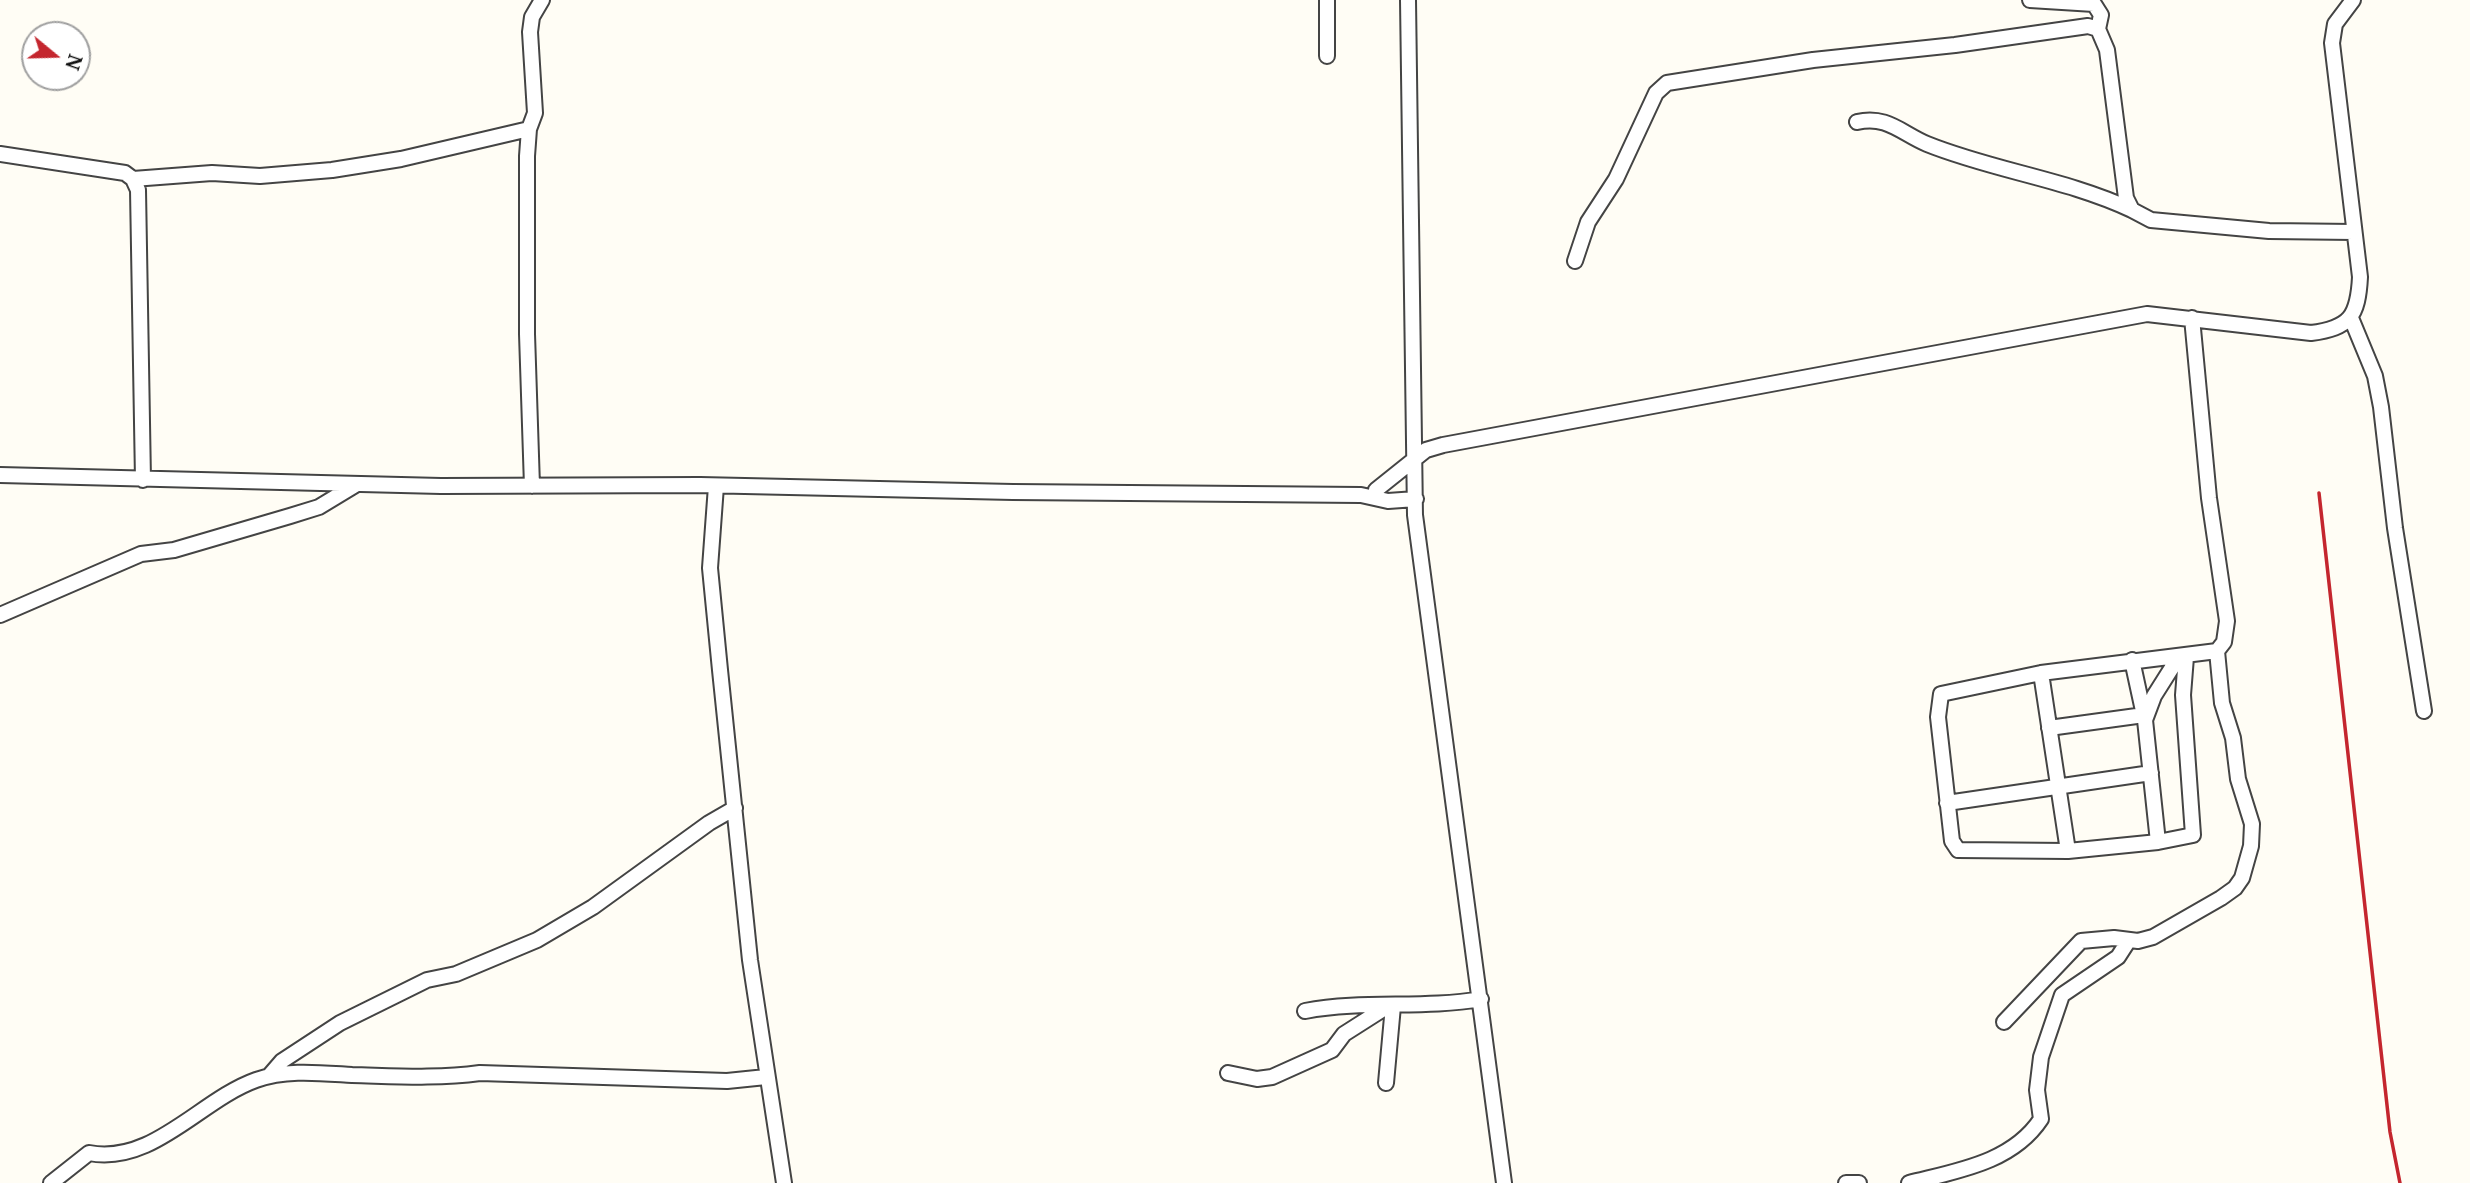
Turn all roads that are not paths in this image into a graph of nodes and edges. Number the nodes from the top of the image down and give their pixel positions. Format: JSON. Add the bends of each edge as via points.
{"nodes":[{"id":1,"x":542,"y":0,"type":"edge"},
{"id":2,"x":1326,"y":0,"type":"edge"},
{"id":3,"x":1408,"y":0,"type":"edge"},
{"id":4,"x":2030,"y":0,"type":"edge"},
{"id":5,"x":2353,"y":0,"type":"edge"},
{"id":6,"x":2098,"y":29,"type":"junction"},
{"id":7,"x":1327,"y":56,"type":"dead end"},
{"id":8,"x":1857,"y":122,"type":"dead end"},
{"id":9,"x":529,"y":129,"type":"junction"},
{"id":10,"x":0,"y":154,"type":"edge"},
{"id":11,"x":133,"y":179,"type":"junction"},
{"id":12,"x":2132,"y":210,"type":"junction"},
{"id":13,"x":2354,"y":232,"type":"junction"},
{"id":14,"x":1576,"y":261,"type":"dead end"},
{"id":15,"x":2192,"y":318,"type":"junction"},
{"id":16,"x":2351,"y":318,"type":"junction"},
{"id":17,"x":1414,"y":460,"type":"junction"},
{"id":18,"x":0,"y":475,"type":"edge"},
{"id":19,"x":143,"y":480,"type":"junction"},
{"id":20,"x":357,"y":484,"type":"junction"},
{"id":21,"x":531,"y":486,"type":"junction"},
{"id":22,"x":716,"y":486,"type":"junction"},
{"id":23,"x":1376,"y":490,"type":"junction"},
{"id":24,"x":1415,"y":493,"type":"junction"},
{"id":25,"x":1361,"y":495,"type":"junction"},
{"id":26,"x":1388,"y":501,"type":"junction"},
{"id":27,"x":1415,"y":516,"type":"junction"},
{"id":28,"x":0,"y":615,"type":"edge"},
{"id":29,"x":2217,"y":651,"type":"junction"},
{"id":30,"x":2182,"y":657,"type":"junction"},
{"id":31,"x":2132,"y":660,"type":"junction"},
{"id":32,"x":2041,"y":674,"type":"junction"},
{"id":33,"x":2424,"y":710,"type":"dead end"},
{"id":34,"x":2144,"y":717,"type":"junction"},
{"id":35,"x":2049,"y":727,"type":"junction"},
{"id":36,"x":2151,"y":773,"type":"junction"},
{"id":37,"x":2058,"y":788,"type":"junction"},
{"id":38,"x":1947,"y":803,"type":"junction"},
{"id":39,"x":735,"y":808,"type":"junction"},
{"id":40,"x":2158,"y":842,"type":"junction"},
{"id":41,"x":2068,"y":851,"type":"junction"},
{"id":42,"x":2129,"y":940,"type":"junction"},
{"id":43,"x":1481,"y":999,"type":"junction"},
{"id":44,"x":1391,"y":1006,"type":"junction"},
{"id":45,"x":1306,"y":1011,"type":"dead end"},
{"id":46,"x":2004,"y":1021,"type":"dead end"},
{"id":47,"x":1228,"y":1073,"type":"dead end"},
{"id":48,"x":269,"y":1076,"type":"junction"},
{"id":49,"x":766,"y":1077,"type":"junction"},
{"id":50,"x":1386,"y":1083,"type":"dead end"},
{"id":51,"x":51,"y":1183,"type":"edge"},
{"id":52,"x":784,"y":1183,"type":"edge"},
{"id":53,"x":1504,"y":1183,"type":"edge"},
{"id":54,"x":1846,"y":1183,"type":"edge"},
{"id":55,"x":1858,"y":1183,"type":"edge"},
{"id":56,"x":1909,"y":1183,"type":"edge"}],
"edges":[{"from":1,"to":9,"type":"street","via":[[530,32],[535,113]]},
{"from":2,"to":7,"type":"street"},
{"from":3,"to":17,"type":"street"},
{"from":4,"to":6,"type":"street","via":[[2094,4],[2101,15]]},
{"from":5,"to":13,"type":"street","via":[[2336,24],[2332,43]]},
{"from":6,"to":12,"type":"street","via":[[2107,50],[2126,198]]},
{"from":6,"to":14,"type":"street","via":[[2073,27],[1667,83],[1656,93],[1611,189],[1588,222]]},
{"from":8,"to":12,"type":"street","via":[[1882,120],[1963,158],[2084,188]]},
{"from":9,"to":11,"type":"street","via":[[332,170]]},
{"from":9,"to":21,"type":"street"},
{"from":10,"to":11,"type":"street","via":[[125,173]]},
{"from":11,"to":19,"type":"street","via":[[138,190]]},
{"from":12,"to":13,"type":"street","via":[[2151,220],[2185,225]]},
{"from":13,"to":16,"type":"street","via":[[2359,301]]},
{"from":15,"to":16,"type":"street","via":[[2311,333],[2336,330]]},
{"from":15,"to":17,"type":"street","via":[[2147,314],[2116,319],[1443,445]]},
{"from":15,"to":29,"type":"street","via":[[2209,498],[2227,621],[2224,642]]},
{"from":16,"to":33,"type":"street","via":[[2379,397]]},
{"from":17,"to":23,"type":"street"},
{"from":17,"to":24,"type":"street"},
{"from":18,"to":19,"type":"street"},
{"from":19,"to":20,"type":"street"},
{"from":20,"to":21,"type":"street"},
{"from":20,"to":28,"type":"street","via":[[309,510],[174,550],[141,554]]},
{"from":21,"to":22,"type":"street"},
{"from":22,"to":25,"type":"street"},
{"from":22,"to":39,"type":"street","via":[[710,568]]},
{"from":23,"to":24,"type":"street"},
{"from":23,"to":25,"type":"street"},
{"from":24,"to":26,"type":"street"},
{"from":24,"to":27,"type":"street"},
{"from":25,"to":26,"type":"street"},
{"from":26,"to":27,"type":"street"},
{"from":27,"to":43,"type":"street"},
{"from":29,"to":30,"type":"street"},
{"from":29,"to":42,"type":"street","via":[[2222,703],[2252,824],[2247,866],[2235,888],[2221,898],[2153,937]]},
{"from":30,"to":31,"type":"street"},
{"from":30,"to":34,"type":"street"},
{"from":30,"to":40,"type":"street","via":[[2193,835]]},
{"from":31,"to":32,"type":"street"},
{"from":31,"to":34,"type":"street"},
{"from":32,"to":35,"type":"street"},
{"from":32,"to":38,"type":"street","via":[[1941,694],[1938,717]]},
{"from":34,"to":35,"type":"street"},
{"from":34,"to":36,"type":"street"},
{"from":35,"to":37,"type":"street"},
{"from":36,"to":37,"type":"street"},
{"from":36,"to":40,"type":"street"},
{"from":37,"to":38,"type":"street"},
{"from":37,"to":41,"type":"street"},
{"from":38,"to":41,"type":"street","via":[[1952,841],[1958,850]]},
{"from":39,"to":48,"type":"street","via":[[593,907],[537,940],[456,974],[427,980],[340,1023],[282,1061]]},
{"from":39,"to":49,"type":"street"},
{"from":40,"to":41,"type":"street"},
{"from":42,"to":46,"type":"street","via":[[2081,941]]},
{"from":42,"to":56,"type":"street","via":[[2118,957],[2062,995],[2041,1057],[2040,1119],[2029,1137],[1971,1168]]},
{"from":43,"to":44,"type":"street","via":[[1439,1006]]},
{"from":43,"to":53,"type":"street"},
{"from":44,"to":45,"type":"street","via":[[1348,1005]]},
{"from":44,"to":47,"type":"street","via":[[1345,1034],[1332,1049],[1272,1077]]},
{"from":44,"to":50,"type":"street"},
{"from":48,"to":49,"type":"street","via":[[480,1073],[727,1081]]},
{"from":48,"to":51,"type":"street","via":[[237,1089],[139,1150],[119,1155],[89,1153]]},
{"from":49,"to":52,"type":"street"},
{"from":54,"to":55,"type":"street"}]}
